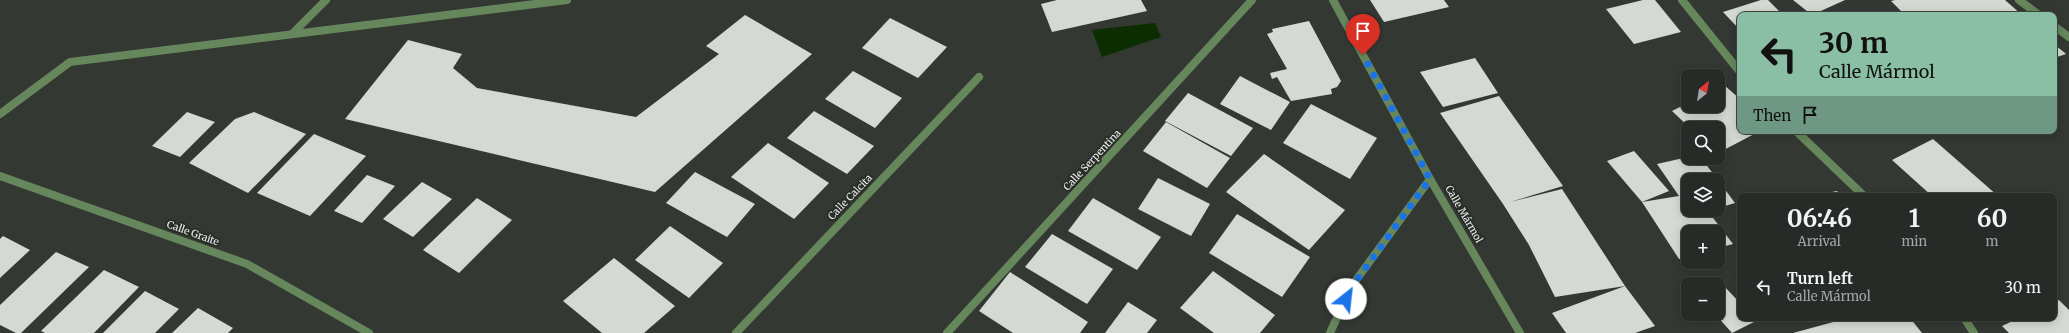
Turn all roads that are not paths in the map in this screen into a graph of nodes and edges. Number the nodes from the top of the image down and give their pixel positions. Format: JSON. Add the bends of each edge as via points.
{"nodes":[{"id":1,"x":326,"y":0,"type":"edge"},
{"id":2,"x":567,"y":0,"type":"edge"},
{"id":3,"x":1252,"y":0,"type":"edge"},
{"id":4,"x":1333,"y":0,"type":"edge"},
{"id":5,"x":1682,"y":0,"type":"edge"},
{"id":6,"x":2019,"y":0,"type":"edge"},
{"id":7,"x":2035,"y":12,"type":"edge"},
{"id":8,"x":2057,"y":28,"type":"edge"},
{"id":9,"x":293,"y":33,"type":"junction"},
{"id":10,"x":2069,"y":37,"type":"edge"},
{"id":11,"x":1737,"y":68,"type":"edge"},
{"id":12,"x":980,"y":77,"type":"dead end"},
{"id":13,"x":0,"y":114,"type":"edge"},
{"id":14,"x":1799,"y":134,"type":"edge"},
{"id":15,"x":0,"y":176,"type":"edge"},
{"id":16,"x":1430,"y":179,"type":"junction"},
{"id":17,"x":1861,"y":193,"type":"edge"},
{"id":18,"x":1966,"y":321,"type":"edge"},
{"id":19,"x":369,"y":333,"type":"edge"},
{"id":20,"x":736,"y":333,"type":"edge"},
{"id":21,"x":947,"y":333,"type":"edge"},
{"id":22,"x":1330,"y":333,"type":"edge"},
{"id":23,"x":1520,"y":333,"type":"edge"},
{"id":24,"x":1974,"y":333,"type":"edge"}],
"edges":[{"from":1,"to":9,"type":"street"},
{"from":2,"to":9,"type":"street"},
{"from":3,"to":21,"type":"street","name":"Calle Serpentina"},
{"from":4,"to":16,"type":"street","name":"Calle Mármol"},
{"from":5,"to":11,"type":"street"},
{"from":6,"to":7,"type":"street"},
{"from":8,"to":10,"type":"street"},
{"from":9,"to":13,"type":"street","via":[[70,62]]},
{"from":12,"to":20,"type":"street","name":"Calle Calcita"},
{"from":14,"to":17,"type":"street"},
{"from":15,"to":19,"type":"street","name":"Calle Graite","via":[[247,264]]},
{"from":16,"to":22,"type":"street","via":[[1351,288]]},
{"from":16,"to":23,"type":"street","name":"Calle Mármol"},
{"from":18,"to":24,"type":"street"}]}
